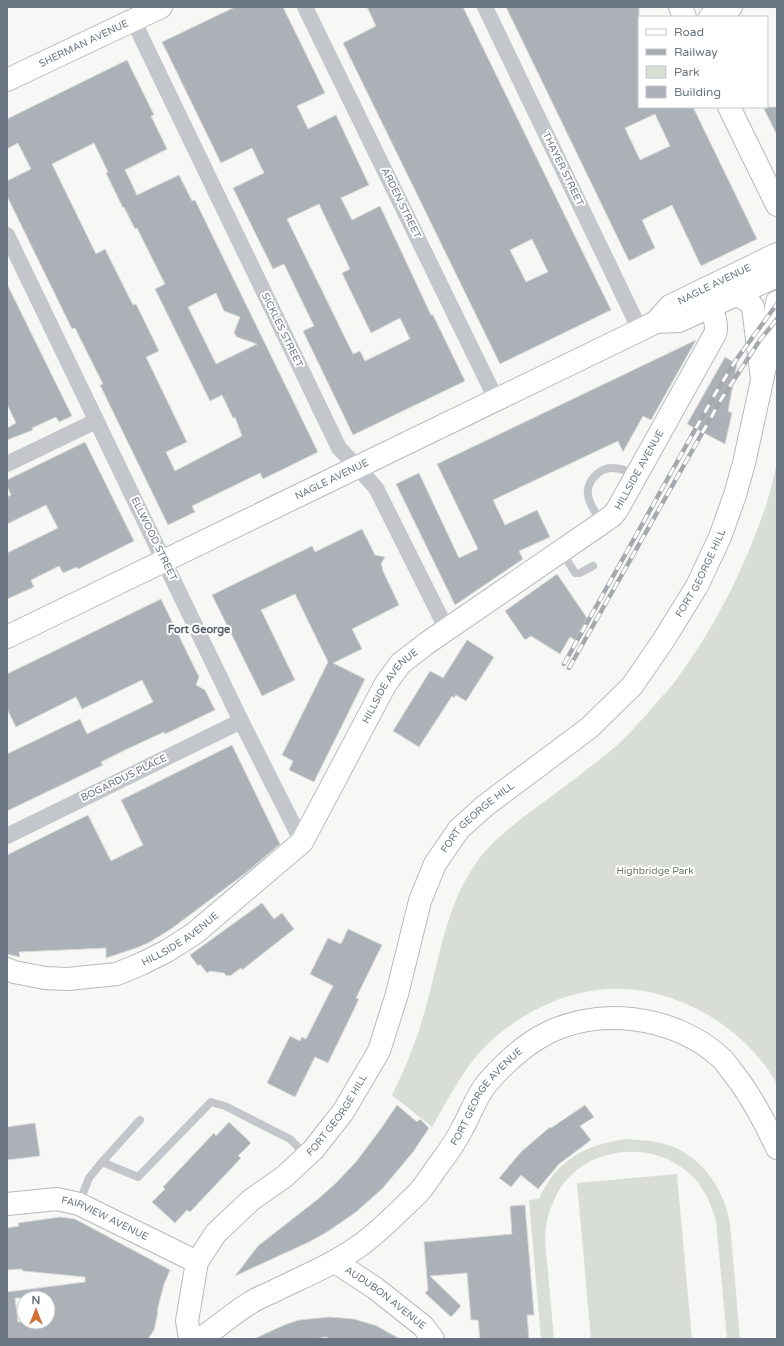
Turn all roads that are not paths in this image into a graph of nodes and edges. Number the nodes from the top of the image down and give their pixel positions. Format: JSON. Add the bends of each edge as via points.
{"nodes":[{"id":1,"x":160,"y":7,"type":"edge"},
{"id":2,"x":305,"y":7,"type":"edge"},
{"id":3,"x":485,"y":7,"type":"edge"},
{"id":4,"x":680,"y":7,"type":"edge"},
{"id":5,"x":731,"y":7,"type":"edge"},
{"id":6,"x":684,"y":16,"type":"edge"},
{"id":7,"x":712,"y":16,"type":"edge"},
{"id":8,"x":133,"y":20,"type":"junction"},
{"id":9,"x":7,"y":80,"type":"edge"},
{"id":10,"x":729,"y":108,"type":"edge"},
{"id":11,"x":777,"y":205,"type":"edge"},
{"id":12,"x":7,"y":235,"type":"edge"},
{"id":13,"x":777,"y":254,"type":"edge"},
{"id":14,"x":777,"y":276,"type":"edge"},
{"id":15,"x":737,"y":294,"type":"junction"},
{"id":16,"x":777,"y":302,"type":"edge"},
{"id":17,"x":711,"y":307,"type":"junction"},
{"id":18,"x":648,"y":326,"type":"junction"},
{"id":19,"x":762,"y":379,"type":"junction"},
{"id":20,"x":496,"y":400,"type":"junction"},
{"id":21,"x":96,"y":421,"type":"junction"},
{"id":22,"x":7,"y":464,"type":"edge"},
{"id":23,"x":358,"y":468,"type":"junction"},
{"id":24,"x":636,"y":476,"type":"junction"},
{"id":25,"x":602,"y":524,"type":"junction"},
{"id":26,"x":562,"y":551,"type":"junction"},
{"id":27,"x":165,"y":562,"type":"junction"},
{"id":28,"x":593,"y":566,"type":"dead end"},
{"id":29,"x":447,"y":630,"type":"junction"},
{"id":30,"x":7,"y":637,"type":"edge"},
{"id":31,"x":241,"y":721,"type":"junction"},
{"id":32,"x":7,"y":836,"type":"edge"},
{"id":33,"x":302,"y":842,"type":"junction"},
{"id":34,"x":7,"y":970,"type":"edge"},
{"id":35,"x":140,"y":1120,"type":"dead end"},
{"id":36,"x":777,"y":1148,"type":"edge"},
{"id":37,"x":307,"y":1156,"type":"junction"},
{"id":38,"x":102,"y":1162,"type":"junction"},
{"id":39,"x":7,"y":1204,"type":"edge"},
{"id":40,"x":79,"y":1204,"type":"junction"},
{"id":41,"x":197,"y":1262,"type":"junction"},
{"id":42,"x":335,"y":1262,"type":"junction"},
{"id":43,"x":190,"y":1339,"type":"edge"},
{"id":44,"x":200,"y":1339,"type":"edge"},
{"id":45,"x":433,"y":1339,"type":"edge"}],
"edges":[{"from":1,"to":8,"type":"main road","name":"SHERMAN AVENUE"},
{"from":2,"to":20,"type":"street","name":"ARDEN STREET"},
{"from":3,"to":18,"type":"street","name":"THAYER STREET"},
{"from":4,"to":6,"type":"main road"},
{"from":5,"to":7,"type":"main road"},
{"from":8,"to":9,"type":"main road","name":"SHERMAN AVENUE"},
{"from":8,"to":23,"type":"street","name":"SICKLES STREET","via":[[339,448]]},
{"from":10,"to":11,"type":"main road"},
{"from":12,"to":21,"type":"street","name":"ELLWOOD STREET"},
{"from":13,"to":18,"type":"main road","name":"NAGLE AVENUE","via":[[670,306]]},
{"from":14,"to":15,"type":"main road","name":"NAGLE AVENUE"},
{"from":15,"to":17,"type":"main road","name":"NAGLE AVENUE"},
{"from":15,"to":19,"type":"main road","via":[[753,307]]},
{"from":16,"to":19,"type":"main road","name":"FORT GEORGE HILL"},
{"from":17,"to":18,"type":"main road","name":"NAGLE AVENUE","via":[[679,321]]},
{"from":17,"to":24,"type":"main road","name":"HILLSIDE AVENUE","via":[[716,322],[715,334]]},
{"from":18,"to":20,"type":"main road","name":"NAGLE AVENUE"},
{"from":19,"to":37,"type":"main road","name":"FORT GEORGE HILL","via":[[735,495],[720,537],[697,586],[632,686],[588,728],[486,805],[459,829],[435,864],[420,901],[397,994],[379,1051],[343,1112]]},
{"from":20,"to":23,"type":"main road","name":"NAGLE AVENUE"},
{"from":21,"to":22,"type":"street"},
{"from":21,"to":27,"type":"street","name":"ELLWOOD STREET"},
{"from":23,"to":27,"type":"main road","name":"NAGLE AVENUE"},
{"from":23,"to":29,"type":"street","name":"SICKLES STREET","via":[[376,488]]},
{"from":24,"to":25,"type":"main road","name":"HILLSIDE AVENUE","via":[[617,510]]},
{"from":24,"to":25,"type":"lane","via":[[622,469],[611,468],[597,474],[590,482],[588,496]]},
{"from":25,"to":26,"type":"main road","name":"HILLSIDE AVENUE"},
{"from":26,"to":28,"type":"lane","via":[[575,573]]},
{"from":26,"to":29,"type":"main road","name":"HILLSIDE AVENUE"},
{"from":27,"to":30,"type":"main road","name":"NAGLE AVENUE"},
{"from":27,"to":31,"type":"street","name":"ELLWOOD STREET"},
{"from":29,"to":33,"type":"main road","name":"HILLSIDE AVENUE","via":[[400,664],[385,685]]},
{"from":31,"to":32,"type":"street","name":"BOGARDUS PLACE"},
{"from":31,"to":33,"type":"street","name":"ELLWOOD STREET"},
{"from":33,"to":34,"type":"main road","name":"HILLSIDE AVENUE","via":[[195,933],[141,964],[117,974],[68,979],[44,978]]},
{"from":35,"to":38,"type":"lane"},
{"from":36,"to":42,"type":"main road","name":"FORT GEORGE AVENUE","via":[[742,1082],[721,1057],[702,1044],[677,1031],[651,1022],[605,1018],[579,1022],[540,1037],[502,1066],[475,1100],[453,1146],[422,1190],[363,1243]]},
{"from":37,"to":38,"type":"lane","via":[[290,1139],[212,1102],[138,1177]]},
{"from":37,"to":41,"type":"main road","name":"FORT GEORGE HILL","via":[[284,1177],[250,1200],[216,1233]]},
{"from":38,"to":40,"type":"lane","via":[[89,1178]]},
{"from":39,"to":40,"type":"main road","name":"FAIRVIEW AVENUE","via":[[57,1199]]},
{"from":40,"to":41,"type":"main road","name":"FAIRVIEW AVENUE"},
{"from":41,"to":43,"type":"main road","name":"FORT GEORGE HILL","via":[[187,1321]]},
{"from":42,"to":44,"type":"main road","name":"FORT GEORGE AVENUE","via":[[250,1302]]},
{"from":42,"to":45,"type":"main road","name":"AUDUBON AVENUE","via":[[375,1288],[423,1326]]}]}
